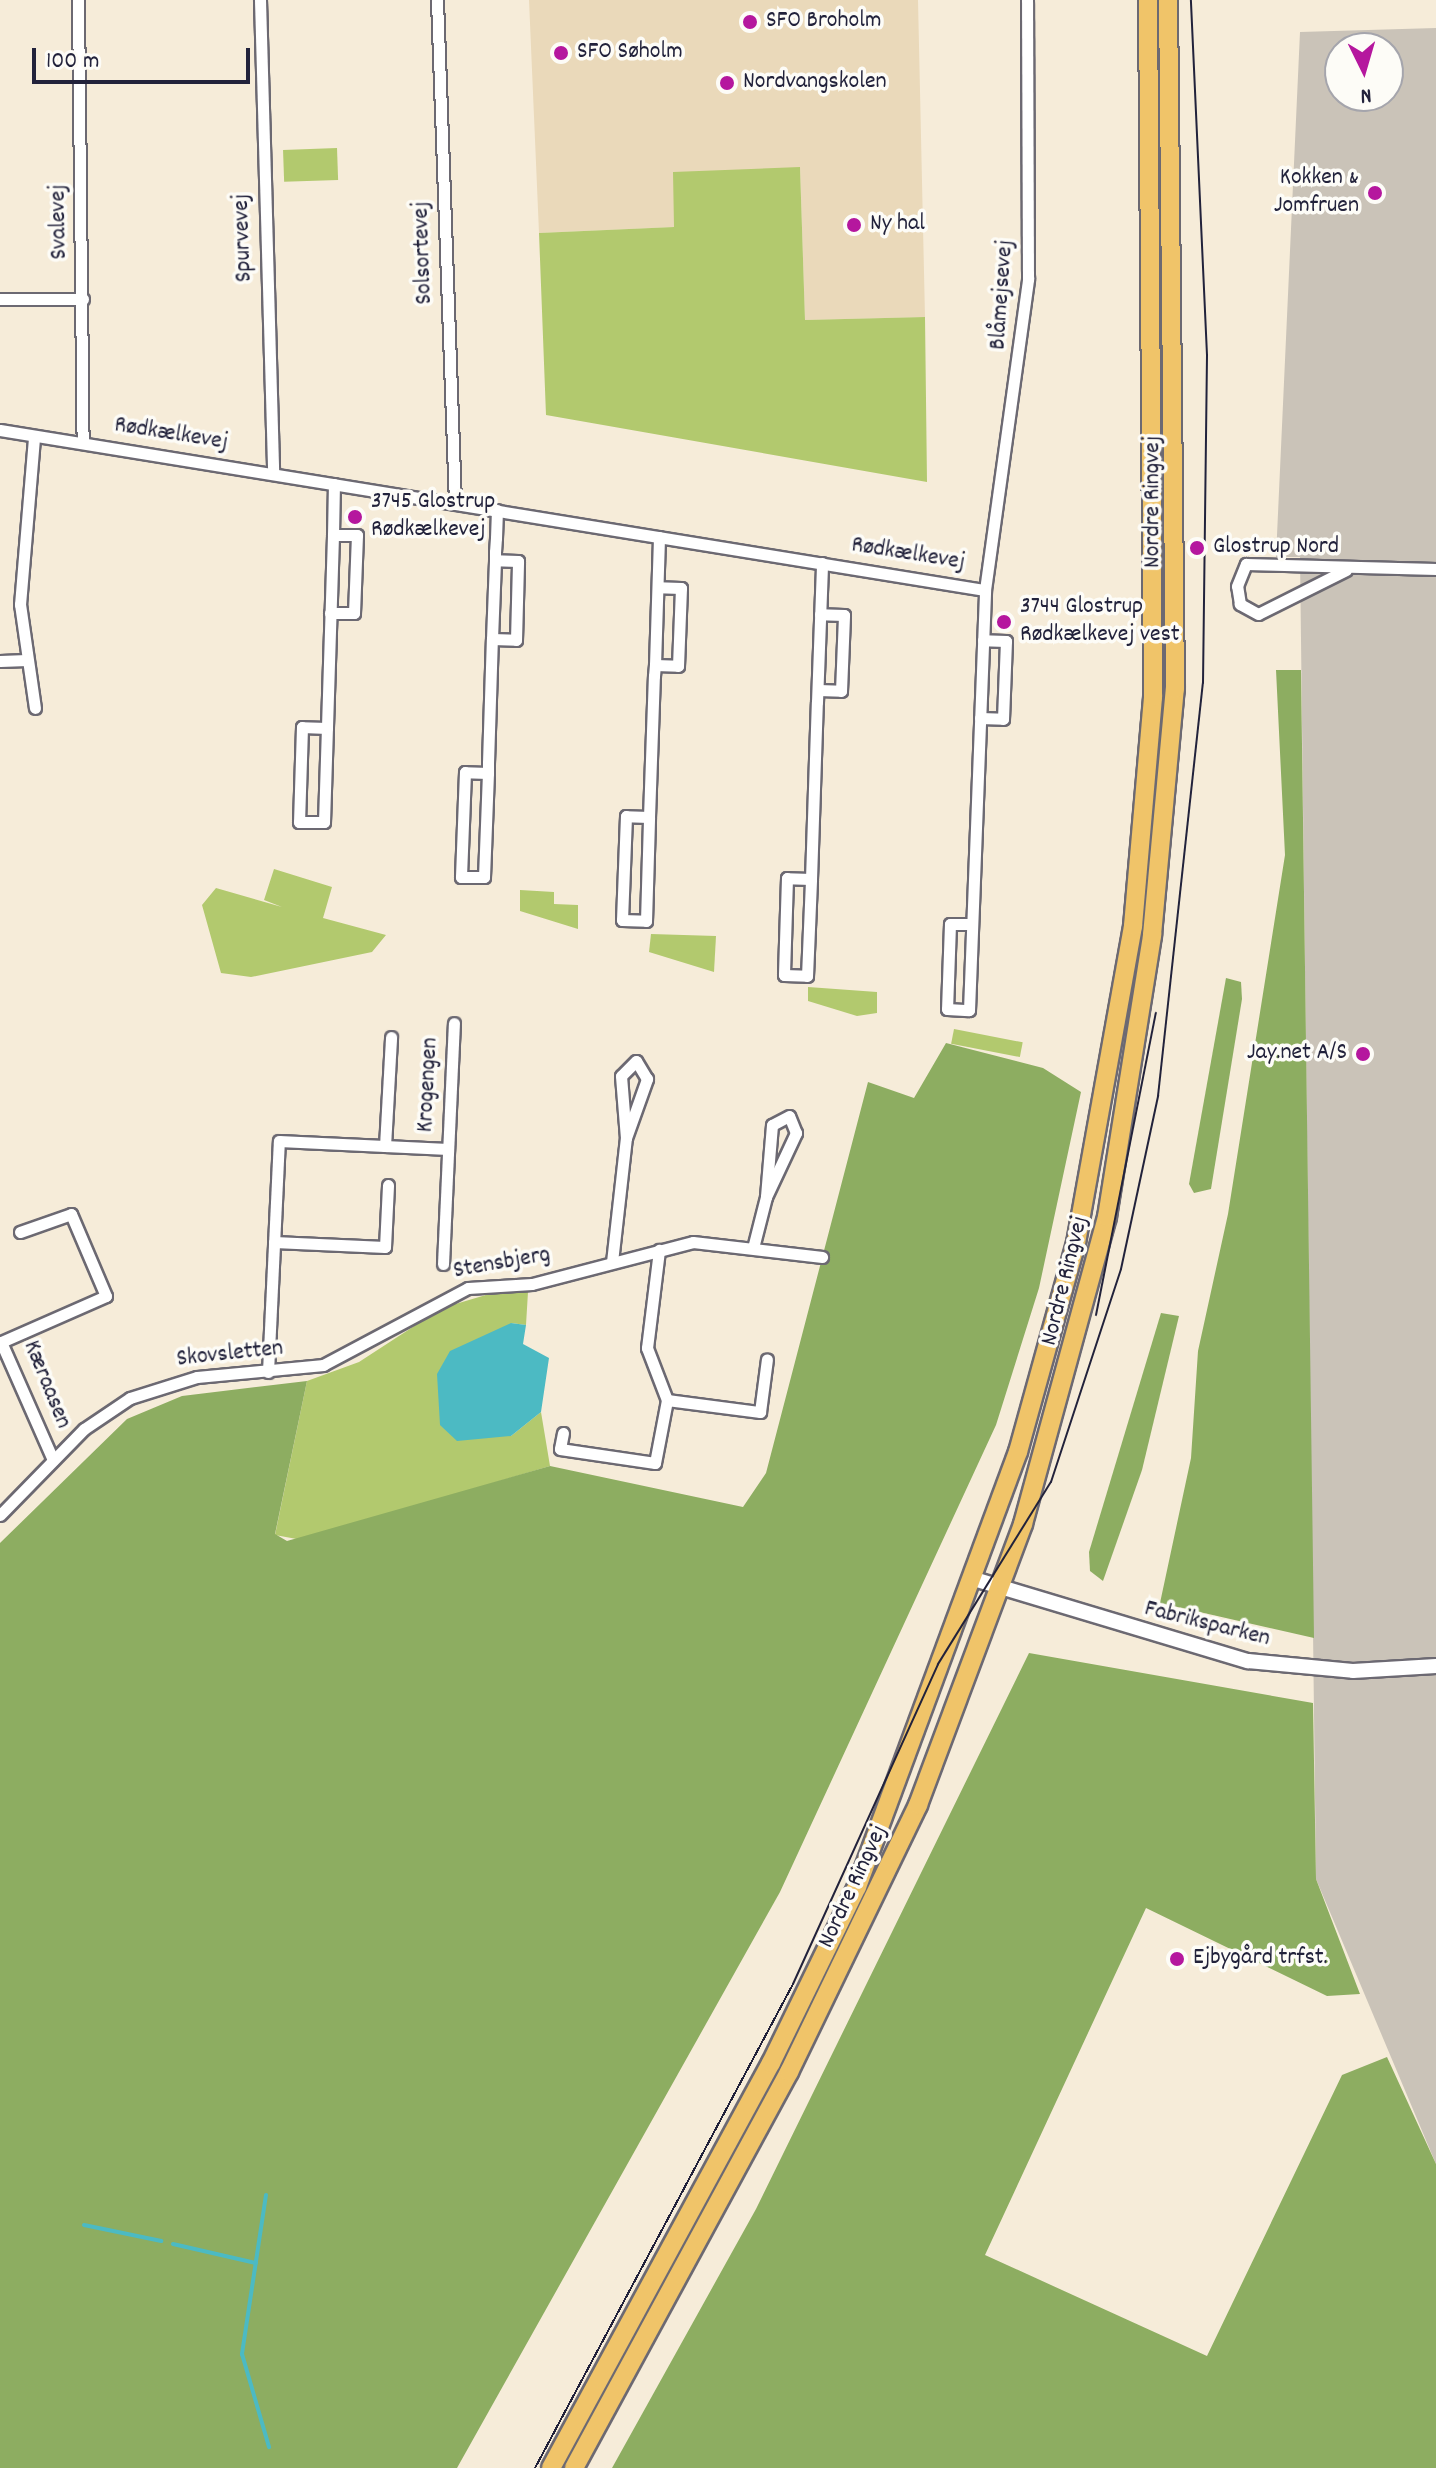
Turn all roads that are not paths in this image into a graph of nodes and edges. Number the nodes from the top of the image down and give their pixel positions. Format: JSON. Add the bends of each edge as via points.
{"nodes":[{"id":1,"x":78,"y":0,"type":"edge"},
{"id":2,"x":260,"y":0,"type":"edge"},
{"id":3,"x":437,"y":0,"type":"edge"},
{"id":4,"x":1027,"y":0,"type":"edge"},
{"id":5,"x":1148,"y":0,"type":"edge"},
{"id":6,"x":1168,"y":0,"type":"edge"},
{"id":7,"x":0,"y":299,"type":"edge"},
{"id":8,"x":83,"y":299,"type":"junction"},
{"id":9,"x":0,"y":430,"type":"edge"},
{"id":10,"x":34,"y":438,"type":"junction"},
{"id":11,"x":83,"y":443,"type":"junction"},
{"id":12,"x":273,"y":474,"type":"junction"},
{"id":13,"x":334,"y":484,"type":"junction"},
{"id":14,"x":455,"y":504,"type":"junction"},
{"id":15,"x":497,"y":510,"type":"junction"},
{"id":16,"x":333,"y":535,"type":"junction"},
{"id":17,"x":659,"y":537,"type":"junction"},
{"id":18,"x":495,"y":560,"type":"junction"},
{"id":19,"x":822,"y":563,"type":"junction"},
{"id":20,"x":1436,"y":569,"type":"edge"},
{"id":21,"x":1346,"y":570,"type":"junction"},
{"id":22,"x":658,"y":587,"type":"junction"},
{"id":23,"x":985,"y":590,"type":"junction"},
{"id":24,"x":330,"y":613,"type":"junction"},
{"id":25,"x":820,"y":614,"type":"junction"},
{"id":26,"x":492,"y":639,"type":"junction"},
{"id":27,"x":983,"y":640,"type":"junction"},
{"id":28,"x":27,"y":660,"type":"junction"},
{"id":29,"x":0,"y":661,"type":"edge"},
{"id":30,"x":655,"y":665,"type":"junction"},
{"id":31,"x":818,"y":690,"type":"junction"},
{"id":32,"x":35,"y":708,"type":"dead end"},
{"id":33,"x":980,"y":718,"type":"junction"},
{"id":34,"x":327,"y":728,"type":"junction"},
{"id":35,"x":488,"y":773,"type":"junction"},
{"id":36,"x":649,"y":817,"type":"junction"},
{"id":37,"x":811,"y":879,"type":"junction"},
{"id":38,"x":972,"y":924,"type":"junction"},
{"id":39,"x":454,"y":1023,"type":"dead end"},
{"id":40,"x":391,"y":1037,"type":"dead end"},
{"id":41,"x":626,"y":1138,"type":"junction"},
{"id":42,"x":385,"y":1146,"type":"junction"},
{"id":43,"x":448,"y":1149,"type":"junction"},
{"id":44,"x":388,"y":1185,"type":"dead end"},
{"id":45,"x":766,"y":1197,"type":"junction"},
{"id":46,"x":20,"y":1232,"type":"dead end"},
{"id":47,"x":274,"y":1242,"type":"junction"},
{"id":48,"x":753,"y":1248,"type":"junction"},
{"id":49,"x":659,"y":1250,"type":"junction"},
{"id":50,"x":822,"y":1257,"type":"dead end"},
{"id":51,"x":612,"y":1262,"type":"junction"},
{"id":52,"x":443,"y":1264,"type":"dead end"},
{"id":53,"x":446,"y":1296,"type":"joint"},
{"id":54,"x":767,"y":1359,"type":"dead end"},
{"id":55,"x":268,"y":1372,"type":"junction"},
{"id":56,"x":667,"y":1400,"type":"junction"},
{"id":57,"x":563,"y":1433,"type":"dead end"},
{"id":58,"x":53,"y":1460,"type":"junction"},
{"id":59,"x":0,"y":1515,"type":"edge"},
{"id":60,"x":974,"y":1579,"type":"junction"},
{"id":61,"x":1001,"y":1589,"type":"junction"},
{"id":62,"x":1436,"y":1666,"type":"edge"},
{"id":63,"x":551,"y":2468,"type":"edge"},
{"id":64,"x":574,"y":2468,"type":"edge"}],
"edges":[{"from":1,"to":8,"type":"street","name":"Svalevej"},
{"from":2,"to":12,"type":"street","name":"Spurvevej"},
{"from":3,"to":14,"type":"street","name":"Solsortevej"},
{"from":4,"to":23,"type":"street","name":"Blåmejsevej","via":[[1028,279]]},
{"from":5,"to":60,"type":"main road","name":"Nordre Ringvej","via":[[1157,560],[1133,926],[1076,1243]]},
{"from":6,"to":61,"type":"main road","name":"Nordre Ringvej","via":[[1179,574],[1170,779],[1107,1217]]},
{"from":7,"to":8,"type":"street"},
{"from":8,"to":11,"type":"street","name":"Svalevej"},
{"from":9,"to":10,"type":"street","name":"Rødkælkevej"},
{"from":10,"to":11,"type":"street","name":"Rødkælkevej"},
{"from":10,"to":28,"type":"street","via":[[21,566]]},
{"from":11,"to":12,"type":"street","name":"Rødkælkevej"},
{"from":12,"to":13,"type":"street","name":"Rødkælkevej"},
{"from":13,"to":14,"type":"street","name":"Rødkælkevej"},
{"from":13,"to":16,"type":"street"},
{"from":14,"to":15,"type":"street","name":"Rødkælkevej"},
{"from":15,"to":17,"type":"street","name":"Rødkælkevej"},
{"from":15,"to":18,"type":"street"},
{"from":16,"to":24,"type":"street"},
{"from":16,"to":24,"type":"street","via":[[357,535],[354,613]]},
{"from":17,"to":19,"type":"street","name":"Rødkælkevej"},
{"from":17,"to":22,"type":"street"},
{"from":18,"to":26,"type":"street"},
{"from":18,"to":26,"type":"street","via":[[518,561],[516,640]]},
{"from":19,"to":23,"type":"street","name":"Rødkælkevej"},
{"from":19,"to":25,"type":"street","name":"Rødkælkevej"},
{"from":20,"to":21,"type":"street"},
{"from":21,"to":21,"type":"street","via":[[1258,614],[1240,604],[1237,586],[1246,564]]},
{"from":22,"to":30,"type":"street"},
{"from":22,"to":30,"type":"street","via":[[681,588],[678,666]]},
{"from":23,"to":27,"type":"street","name":"Rødkælkevej"},
{"from":24,"to":34,"type":"street"},
{"from":25,"to":31,"type":"street","name":"Rødkælkevej"},
{"from":25,"to":31,"type":"street","via":[[844,615],[841,691]]},
{"from":26,"to":35,"type":"street"},
{"from":27,"to":33,"type":"street","name":"Rødkælkevej"},
{"from":27,"to":33,"type":"street","via":[[1006,641],[1003,719]]},
{"from":28,"to":29,"type":"street"},
{"from":28,"to":32,"type":"street"},
{"from":30,"to":36,"type":"street"},
{"from":31,"to":37,"type":"street","name":"Rødkælkevej"},
{"from":33,"to":38,"type":"street","name":"Rødkælkevej"},
{"from":34,"to":34,"type":"street","via":[[302,727],[299,822],[324,822]]},
{"from":35,"to":35,"type":"street","via":[[465,772],[461,877],[484,877]]},
{"from":36,"to":36,"type":"street","via":[[626,816],[622,920],[646,921]]},
{"from":37,"to":37,"type":"street","name":"Rødkælkevej","via":[[787,878],[784,975],[807,976]]},
{"from":38,"to":38,"type":"street","name":"Rødkælkevej","via":[[950,924],[947,1009],[969,1010]]},
{"from":39,"to":43,"type":"street","name":"Krogengen"},
{"from":40,"to":42,"type":"street","name":"Krogengen"},
{"from":41,"to":41,"type":"street","via":[[647,1079],[636,1061],[621,1076]]},
{"from":41,"to":51,"type":"street"},
{"from":42,"to":43,"type":"street","name":"Krogengen"},
{"from":42,"to":47,"type":"street","name":"Krogengen","via":[[279,1141]]},
{"from":43,"to":52,"type":"street","name":"Krogengen"},
{"from":44,"to":47,"type":"street","via":[[385,1247]]},
{"from":45,"to":45,"type":"street","via":[[796,1133],[789,1116],[772,1125]]},
{"from":45,"to":48,"type":"street"},
{"from":46,"to":58,"type":"street","name":"Kæraasen","via":[[71,1214],[106,1296],[1,1342]]},
{"from":47,"to":55,"type":"street","name":"Krogengen"},
{"from":48,"to":49,"type":"street","name":"Stensbjerg","via":[[693,1242]]},
{"from":48,"to":50,"type":"street","name":"Stensbjerg"},
{"from":49,"to":51,"type":"street","name":"Stensbjerg"},
{"from":49,"to":56,"type":"street","via":[[647,1348]]},
{"from":51,"to":53,"type":"street","name":"Stensbjerg"},
{"from":53,"to":55,"type":"street","name":"Skovsletten","via":[[349,1356]]},
{"from":54,"to":56,"type":"street","via":[[760,1412]]},
{"from":55,"to":58,"type":"street","name":"Skovsletten","via":[[197,1377],[130,1398]]},
{"from":56,"to":57,"type":"street","via":[[655,1463],[560,1449]]},
{"from":58,"to":59,"type":"street","name":"Skovsletten"},
{"from":60,"to":61,"type":"street","name":"Fabriksparken"},
{"from":60,"to":63,"type":"main road","name":"Nordre Ringvej","via":[[900,1783],[814,1980]]},
{"from":61,"to":62,"type":"street","name":"Fabriksparken","via":[[1248,1661],[1353,1671]]},
{"from":61,"to":64,"type":"main road","name":"Nordre Ringvej","via":[[878,1896]]}]}
